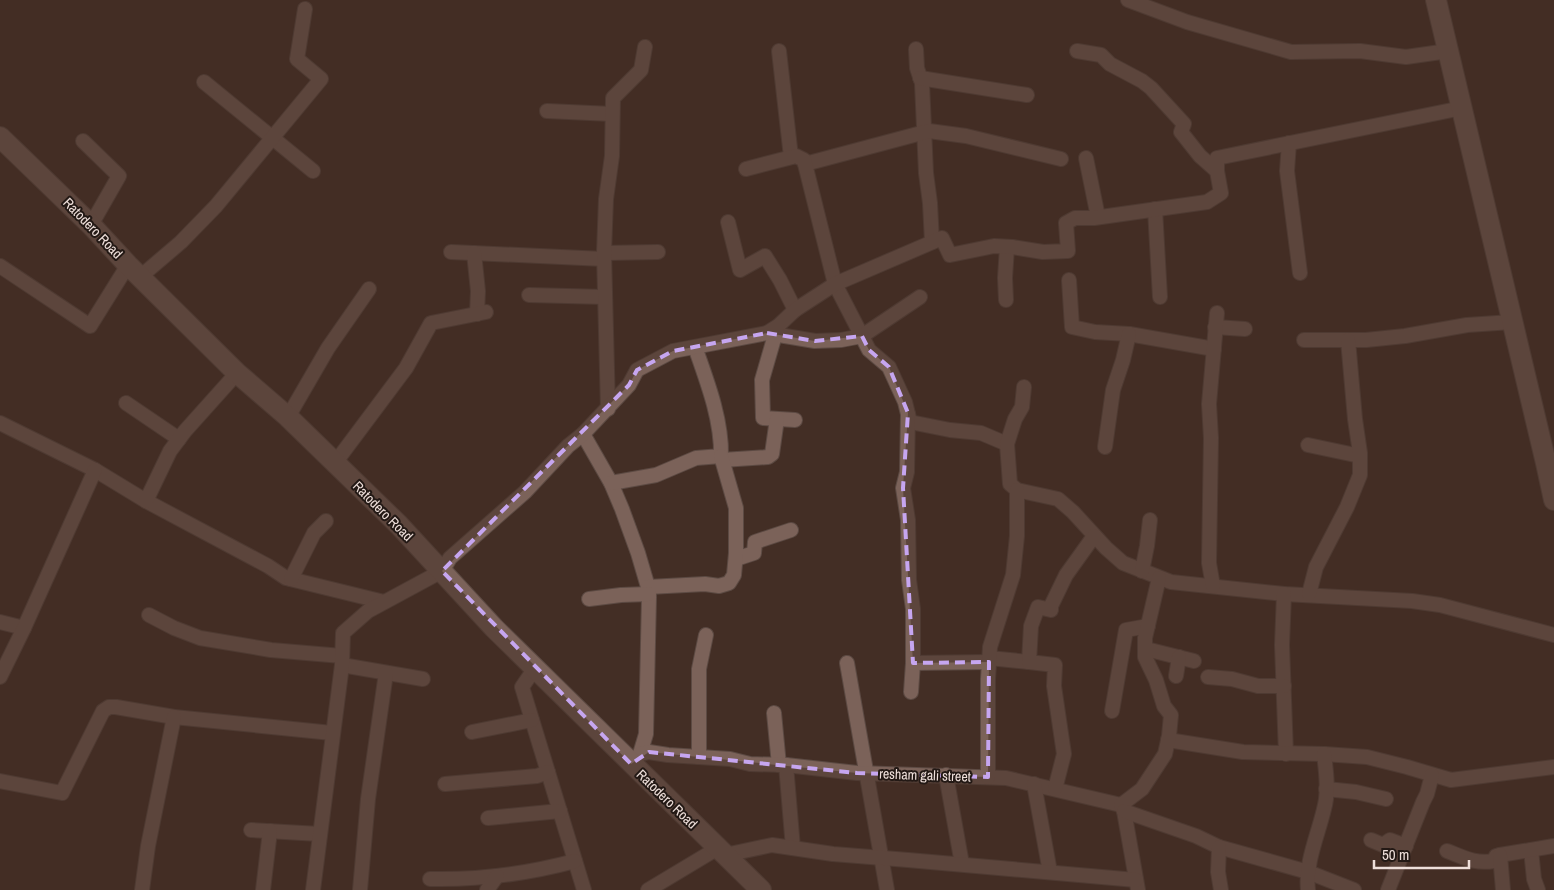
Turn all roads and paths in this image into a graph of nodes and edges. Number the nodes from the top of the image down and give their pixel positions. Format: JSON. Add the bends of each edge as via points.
{"nodes":[{"id":1,"x":1128,"y":0,"type":"edge"},
{"id":2,"x":1436,"y":0,"type":"edge"},
{"id":3,"x":304,"y":9,"type":"dead end"},
{"id":4,"x":645,"y":47,"type":"dead end"},
{"id":5,"x":916,"y":49,"type":"dead end"},
{"id":6,"x":778,"y":51,"type":"dead end"},
{"id":7,"x":1077,"y":51,"type":"dead end"},
{"id":8,"x":1448,"y":51,"type":"junction"},
{"id":9,"x":920,"y":78,"type":"junction"},
{"id":10,"x":204,"y":82,"type":"dead end"},
{"id":11,"x":1027,"y":95,"type":"dead end"},
{"id":12,"x":1462,"y":108,"type":"junction"},
{"id":13,"x":548,"y":110,"type":"dead end"},
{"id":14,"x":612,"y":114,"type":"junction"},
{"id":15,"x":923,"y":133,"type":"junction"},
{"id":16,"x":0,"y":137,"type":"edge"},
{"id":17,"x":273,"y":138,"type":"junction"},
{"id":18,"x":83,"y":141,"type":"dead end"},
{"id":19,"x":1289,"y":143,"type":"junction"},
{"id":20,"x":791,"y":157,"type":"junction"},
{"id":21,"x":1086,"y":158,"type":"dead end"},
{"id":22,"x":1061,"y":159,"type":"dead end"},
{"id":23,"x":805,"y":164,"type":"junction"},
{"id":24,"x":746,"y":168,"type":"dead end"},
{"id":25,"x":313,"y":171,"type":"dead end"},
{"id":26,"x":1217,"y":171,"type":"junction"},
{"id":27,"x":1155,"y":209,"type":"junction"},
{"id":28,"x":1098,"y":217,"type":"junction"},
{"id":29,"x":728,"y":222,"type":"dead end"},
{"id":30,"x":91,"y":225,"type":"junction"},
{"id":31,"x":932,"y":242,"type":"junction"},
{"id":32,"x":1007,"y":247,"type":"junction"},
{"id":33,"x":451,"y":252,"type":"dead end"},
{"id":34,"x":658,"y":252,"type":"dead end"},
{"id":35,"x":474,"y":253,"type":"junction"},
{"id":36,"x":604,"y":256,"type":"junction"},
{"id":37,"x":0,"y":266,"type":"edge"},
{"id":38,"x":134,"y":271,"type":"junction"},
{"id":39,"x":1300,"y":273,"type":"dead end"},
{"id":40,"x":1069,"y":280,"type":"dead end"},
{"id":41,"x":835,"y":284,"type":"junction"},
{"id":42,"x":369,"y":289,"type":"dead end"},
{"id":43,"x":529,"y":295,"type":"dead end"},
{"id":44,"x":605,"y":297,"type":"junction"},
{"id":45,"x":1160,"y":297,"type":"dead end"},
{"id":46,"x":920,"y":298,"type":"dead end"},
{"id":47,"x":1006,"y":300,"type":"dead end"},
{"id":48,"x":795,"y":310,"type":"junction"},
{"id":49,"x":1217,"y":313,"type":"dead end"},
{"id":50,"x":1512,"y":322,"type":"junction"},
{"id":51,"x":1215,"y":327,"type":"junction"},
{"id":52,"x":1245,"y":329,"type":"dead end"},
{"id":53,"x":771,"y":334,"type":"junction"},
{"id":54,"x":1129,"y":334,"type":"junction"},
{"id":55,"x":862,"y":336,"type":"junction"},
{"id":56,"x":1304,"y":340,"type":"dead end"},
{"id":57,"x":1348,"y":340,"type":"junction"},
{"id":58,"x":695,"y":347,"type":"junction"},
{"id":59,"x":1214,"y":349,"type":"junction"},
{"id":60,"x":237,"y":373,"type":"junction"},
{"id":61,"x":1024,"y":387,"type":"dead end"},
{"id":62,"x":126,"y":404,"type":"dead end"},
{"id":63,"x":608,"y":409,"type":"junction"},
{"id":64,"x":908,"y":414,"type":"junction"},
{"id":65,"x":288,"y":417,"type":"junction"},
{"id":66,"x":777,"y":419,"type":"junction"},
{"id":67,"x":796,"y":420,"type":"dead end"},
{"id":68,"x":1,"y":425,"type":"edge"},
{"id":69,"x":583,"y":434,"type":"junction"},
{"id":70,"x":179,"y":439,"type":"junction"},
{"id":71,"x":1554,"y":441,"type":"edge"},
{"id":72,"x":1007,"y":444,"type":"junction"},
{"id":73,"x":1308,"y":445,"type":"dead end"},
{"id":74,"x":1105,"y":446,"type":"dead end"},
{"id":75,"x":1360,"y":456,"type":"junction"},
{"id":76,"x":722,"y":458,"type":"junction"},
{"id":77,"x":335,"y":463,"type":"junction"},
{"id":78,"x":1549,"y":466,"type":"edge"},
{"id":79,"x":95,"y":470,"type":"junction"},
{"id":80,"x":611,"y":484,"type":"junction"},
{"id":81,"x":1017,"y":490,"type":"junction"},
{"id":82,"x":1554,"y":500,"type":"edge"},
{"id":83,"x":146,"y":501,"type":"junction"},
{"id":84,"x":1150,"y":520,"type":"dead end"},
{"id":85,"x":326,"y":521,"type":"dead end"},
{"id":86,"x":791,"y":530,"type":"dead end"},
{"id":87,"x":1094,"y":536,"type":"junction"},
{"id":88,"x":736,"y":559,"type":"junction"},
{"id":89,"x":442,"y":571,"type":"junction"},
{"id":90,"x":1142,"y":571,"type":"junction"},
{"id":91,"x":1159,"y":578,"type":"junction"},
{"id":92,"x":291,"y":579,"type":"junction"},
{"id":93,"x":1213,"y":586,"type":"junction"},
{"id":94,"x":649,"y":590,"type":"junction"},
{"id":95,"x":1284,"y":594,"type":"junction"},
{"id":96,"x":1309,"y":594,"type":"junction"},
{"id":97,"x":590,"y":599,"type":"dead end"},
{"id":98,"x":384,"y":602,"type":"junction"},
{"id":99,"x":149,"y":615,"type":"dead end"},
{"id":100,"x":0,"y":622,"type":"edge"},
{"id":101,"x":1148,"y":626,"type":"junction"},
{"id":102,"x":24,"y":628,"type":"junction"},
{"id":103,"x":706,"y":635,"type":"dead end"},
{"id":104,"x":1554,"y":635,"type":"edge"},
{"id":105,"x":1146,"y":649,"type":"junction"},
{"id":106,"x":1179,"y":657,"type":"junction"},
{"id":107,"x":342,"y":660,"type":"junction"},
{"id":108,"x":989,"y":660,"type":"junction"},
{"id":109,"x":1194,"y":661,"type":"dead end"},
{"id":110,"x":1029,"y":662,"type":"junction"},
{"id":111,"x":847,"y":663,"type":"dead end"},
{"id":112,"x":913,"y":663,"type":"junction"},
{"id":113,"x":535,"y":668,"type":"junction"},
{"id":114,"x":386,"y":673,"type":"junction"},
{"id":115,"x":1176,"y":676,"type":"dead end"},
{"id":116,"x":0,"y":677,"type":"edge"},
{"id":117,"x":1208,"y":677,"type":"dead end"},
{"id":118,"x":423,"y":679,"type":"dead end"},
{"id":119,"x":1284,"y":686,"type":"junction"},
{"id":120,"x":911,"y":692,"type":"dead end"},
{"id":121,"x":1112,"y":711,"type":"dead end"},
{"id":122,"x":774,"y":714,"type":"dead end"},
{"id":123,"x":174,"y":716,"type":"junction"},
{"id":124,"x":532,"y":720,"type":"junction"},
{"id":125,"x":472,"y":732,"type":"dead end"},
{"id":126,"x":332,"y":734,"type":"junction"},
{"id":127,"x":1168,"y":740,"type":"junction"},
{"id":128,"x":1286,"y":754,"type":"junction"},
{"id":129,"x":1324,"y":754,"type":"junction"},
{"id":130,"x":699,"y":757,"type":"junction"},
{"id":131,"x":635,"y":759,"type":"junction"},
{"id":132,"x":782,"y":765,"type":"junction"},
{"id":133,"x":1554,"y":767,"type":"edge"},
{"id":134,"x":548,"y":772,"type":"junction"},
{"id":135,"x":866,"y":774,"type":"junction"},
{"id":136,"x":946,"y":775,"type":"junction"},
{"id":137,"x":1432,"y":775,"type":"junction"},
{"id":138,"x":988,"y":778,"type":"junction"},
{"id":139,"x":0,"y":781,"type":"edge"},
{"id":140,"x":445,"y":784,"type":"dead end"},
{"id":141,"x":1034,"y":784,"type":"junction"},
{"id":142,"x":1055,"y":789,"type":"junction"},
{"id":143,"x":1326,"y":789,"type":"junction"},
{"id":144,"x":1386,"y":799,"type":"dead end"},
{"id":145,"x":1123,"y":808,"type":"junction"},
{"id":146,"x":560,"y":811,"type":"junction"},
{"id":147,"x":488,"y":818,"type":"dead end"},
{"id":148,"x":251,"y":830,"type":"dead end"},
{"id":149,"x":270,"y":831,"type":"junction"},
{"id":150,"x":320,"y":834,"type":"junction"},
{"id":151,"x":1371,"y":840,"type":"dead end"},
{"id":152,"x":1406,"y":846,"type":"junction"},
{"id":153,"x":1554,"y":846,"type":"edge"},
{"id":154,"x":1219,"y":847,"type":"junction"},
{"id":155,"x":793,"y":848,"type":"junction"},
{"id":156,"x":1532,"y":850,"type":"junction"},
{"id":157,"x":722,"y":851,"type":"junction"},
{"id":158,"x":1447,"y":851,"type":"dead end"},
{"id":159,"x":1500,"y":855,"type":"junction"},
{"id":160,"x":881,"y":858,"type":"junction"},
{"id":161,"x":575,"y":861,"type":"junction"},
{"id":162,"x":962,"y":864,"type":"junction"},
{"id":163,"x":1050,"y":872,"type":"junction"},
{"id":164,"x":1308,"y":872,"type":"junction"},
{"id":165,"x":497,"y":876,"type":"junction"},
{"id":166,"x":430,"y":879,"type":"dead end"},
{"id":167,"x":1137,"y":885,"type":"edge"},
{"id":168,"x":142,"y":890,"type":"edge"},
{"id":169,"x":263,"y":890,"type":"edge"},
{"id":170,"x":313,"y":890,"type":"edge"},
{"id":171,"x":360,"y":890,"type":"edge"},
{"id":172,"x":487,"y":890,"type":"edge"},
{"id":173,"x":584,"y":890,"type":"edge"},
{"id":174,"x":648,"y":890,"type":"edge"},
{"id":175,"x":761,"y":890,"type":"edge"},
{"id":176,"x":886,"y":890,"type":"edge"},
{"id":177,"x":1221,"y":890,"type":"edge"},
{"id":178,"x":1308,"y":890,"type":"edge"},
{"id":179,"x":1354,"y":890,"type":"edge"},
{"id":180,"x":1388,"y":890,"type":"edge"},
{"id":181,"x":1503,"y":890,"type":"edge"},
{"id":182,"x":1538,"y":890,"type":"edge"}],
"edges":[{"from":1,"to":8,"type":"street","via":[[1187,22],[1291,52],[1360,51],[1406,57]]},
{"from":2,"to":8,"type":"main road"},
{"from":3,"to":17,"type":"street","via":[[298,60],[321,79]]},
{"from":4,"to":14,"type":"street","via":[[640,70],[613,98]]},
{"from":5,"to":9,"type":"street"},
{"from":6,"to":20,"type":"street"},
{"from":7,"to":26,"type":"street","via":[[1101,56],[1151,88],[1184,124],[1181,132],[1200,156]]},
{"from":8,"to":12,"type":"main road"},
{"from":9,"to":11,"type":"street"},
{"from":9,"to":15,"type":"street"},
{"from":10,"to":17,"type":"street"},
{"from":12,"to":19,"type":"street"},
{"from":12,"to":50,"type":"main road"},
{"from":13,"to":14,"type":"street"},
{"from":14,"to":36,"type":"street"},
{"from":15,"to":22,"type":"street","via":[[966,136]]},
{"from":15,"to":23,"type":"street"},
{"from":15,"to":31,"type":"street"},
{"from":16,"to":30,"type":"main road","name":"Ratodero Road"},
{"from":17,"to":25,"type":"street"},
{"from":17,"to":38,"type":"street","via":[[181,242]]},
{"from":18,"to":30,"type":"street","via":[[119,176]]},
{"from":19,"to":26,"type":"street","via":[[1217,158]]},
{"from":19,"to":39,"type":"street","via":[[1288,171]]},
{"from":20,"to":23,"type":"street","via":[[804,160]]},
{"from":20,"to":24,"type":"street"},
{"from":21,"to":28,"type":"street"},
{"from":23,"to":41,"type":"street"},
{"from":26,"to":27,"type":"street","via":[[1221,193],[1207,202]]},
{"from":27,"to":28,"type":"street"},
{"from":27,"to":45,"type":"street"},
{"from":28,"to":32,"type":"street","via":[[1075,218],[1066,223],[1068,251],[1043,252]]},
{"from":29,"to":48,"type":"street","via":[[740,270],[765,256]]},
{"from":30,"to":38,"type":"main road","name":"Ratodero Road"},
{"from":31,"to":32,"type":"street","via":[[942,238],[950,254],[994,246]]},
{"from":31,"to":41,"type":"street"},
{"from":32,"to":47,"type":"street"},
{"from":33,"to":35,"type":"street"},
{"from":34,"to":36,"type":"street"},
{"from":35,"to":36,"type":"street"},
{"from":35,"to":77,"type":"street","via":[[481,313],[431,323],[406,368]]},
{"from":36,"to":44,"type":"street"},
{"from":37,"to":38,"type":"street","via":[[90,326]]},
{"from":38,"to":60,"type":"main road","name":"Ratodero Road"},
{"from":40,"to":54,"type":"street","via":[[1072,327]]},
{"from":41,"to":48,"type":"street"},
{"from":41,"to":55,"type":"street"},
{"from":42,"to":65,"type":"street","via":[[328,348]]},
{"from":43,"to":44,"type":"street"},
{"from":44,"to":63,"type":"street"},
{"from":46,"to":55,"type":"street"},
{"from":48,"to":53,"type":"street"},
{"from":49,"to":51,"type":"street"},
{"from":50,"to":57,"type":"street"},
{"from":50,"to":78,"type":"main road"},
{"from":51,"to":52,"type":"street"},
{"from":51,"to":59,"type":"street"},
{"from":53,"to":55,"type":"street","via":[[815,341]]},
{"from":53,"to":58,"type":"street"},
{"from":53,"to":66,"type":"street","via":[[762,380],[762,414],[763,418]]},
{"from":54,"to":59,"type":"street"},
{"from":54,"to":74,"type":"street","via":[[1113,390]]},
{"from":55,"to":64,"type":"street","via":[[869,350],[888,367]]},
{"from":56,"to":57,"type":"street"},
{"from":57,"to":75,"type":"street"},
{"from":58,"to":63,"type":"street","via":[[674,351],[637,370],[629,385]]},
{"from":58,"to":76,"type":"street","via":[[713,403]]},
{"from":59,"to":93,"type":"street","via":[[1209,404],[1209,563]]},
{"from":60,"to":65,"type":"main road","name":"Ratodero Road"},
{"from":60,"to":70,"type":"street"},
{"from":61,"to":72,"type":"street","via":[[1022,407]]},
{"from":62,"to":70,"type":"street"},
{"from":63,"to":69,"type":"street"},
{"from":64,"to":72,"type":"street","via":[[910,422],[981,433]]},
{"from":64,"to":112,"type":"street","via":[[903,488],[908,520]]},
{"from":65,"to":77,"type":"main road","name":"Ratodero Road"},
{"from":66,"to":67,"type":"street"},
{"from":66,"to":76,"type":"street","via":[[772,454],[768,457]]},
{"from":68,"to":79,"type":"street"},
{"from":69,"to":80,"type":"street"},
{"from":69,"to":89,"type":"street","via":[[525,492],[450,558]]},
{"from":70,"to":83,"type":"street"},
{"from":71,"to":78,"type":"main road"},
{"from":72,"to":81,"type":"street","via":[[1010,484]]},
{"from":73,"to":75,"type":"street"},
{"from":75,"to":96,"type":"street","via":[[1360,475],[1316,567]]},
{"from":76,"to":80,"type":"street","via":[[696,458],[656,475]]},
{"from":76,"to":88,"type":"street","via":[[736,508]]},
{"from":77,"to":89,"type":"main road","name":"Ratodero Road","via":[[399,524]]},
{"from":78,"to":82,"type":"main road"},
{"from":79,"to":83,"type":"street"},
{"from":79,"to":102,"type":"street"},
{"from":80,"to":94,"type":"street"},
{"from":81,"to":87,"type":"street","via":[[1058,499]]},
{"from":81,"to":108,"type":"street","via":[[1013,575],[992,639]]},
{"from":83,"to":92,"type":"street"},
{"from":84,"to":90,"type":"street"},
{"from":85,"to":92,"type":"street","via":[[314,533]]},
{"from":86,"to":88,"type":"street","via":[[755,542],[754,553]]},
{"from":87,"to":90,"type":"street","via":[[1123,564]]},
{"from":87,"to":110,"type":"street","via":[[1066,576],[1052,610],[1038,607],[1031,626]]},
{"from":88,"to":94,"type":"street","via":[[734,575],[729,583],[719,586],[688,584]]},
{"from":89,"to":98,"type":"street"},
{"from":89,"to":113,"type":"main road","name":"Ratodero Road"},
{"from":90,"to":91,"type":"street"},
{"from":91,"to":93,"type":"street","via":[[1195,586]]},
{"from":91,"to":101,"type":"street"},
{"from":92,"to":98,"type":"street"},
{"from":93,"to":95,"type":"street"},
{"from":94,"to":97,"type":"street"},
{"from":94,"to":131,"type":"street","via":[[646,734]]},
{"from":95,"to":96,"type":"street"},
{"from":95,"to":119,"type":"street"},
{"from":96,"to":104,"type":"street","via":[[1440,605]]},
{"from":98,"to":107,"type":"street","via":[[343,633]]},
{"from":99,"to":107,"type":"street","via":[[200,638]]},
{"from":100,"to":102,"type":"street"},
{"from":101,"to":105,"type":"street"},
{"from":101,"to":121,"type":"street","via":[[1126,630]]},
{"from":102,"to":116,"type":"street"},
{"from":103,"to":130,"type":"street","via":[[698,669]]},
{"from":105,"to":106,"type":"street"},
{"from":105,"to":127,"type":"street","via":[[1145,657],[1164,706],[1171,714]]},
{"from":106,"to":109,"type":"street"},
{"from":106,"to":115,"type":"street"},
{"from":107,"to":114,"type":"street"},
{"from":107,"to":126,"type":"street"},
{"from":108,"to":110,"type":"street"},
{"from":108,"to":112,"type":"street"},
{"from":108,"to":138,"type":"street"},
{"from":110,"to":142,"type":"street","via":[[1055,665],[1054,686],[1064,754]]},
{"from":111,"to":135,"type":"street"},
{"from":112,"to":120,"type":"street"},
{"from":113,"to":124,"type":"street","via":[[522,687]]},
{"from":113,"to":131,"type":"main road","name":"Ratodero Road"},
{"from":114,"to":118,"type":"street"},
{"from":114,"to":171,"type":"street","via":[[368,799]]},
{"from":117,"to":119,"type":"street","via":[[1258,686]]},
{"from":119,"to":128,"type":"street"},
{"from":122,"to":132,"type":"street"},
{"from":123,"to":126,"type":"street"},
{"from":123,"to":139,"type":"street","via":[[109,707],[62,793]]},
{"from":123,"to":168,"type":"street"},
{"from":124,"to":125,"type":"street"},
{"from":124,"to":134,"type":"street"},
{"from":126,"to":150,"type":"street"},
{"from":127,"to":128,"type":"street","via":[[1243,752]]},
{"from":127,"to":145,"type":"street","via":[[1164,754],[1142,789]]},
{"from":128,"to":129,"type":"street"},
{"from":129,"to":137,"type":"street","via":[[1367,757]]},
{"from":129,"to":143,"type":"street"},
{"from":130,"to":131,"type":"street","name":"resham gali street","via":[[649,752]]},
{"from":130,"to":132,"type":"street","name":"resham gali street"},
{"from":131,"to":157,"type":"main road","name":"Ratodero Road"},
{"from":132,"to":135,"type":"street","name":"resham gali street"},
{"from":132,"to":155,"type":"street"},
{"from":133,"to":137,"type":"street","via":[[1451,780]]},
{"from":134,"to":140,"type":"street","via":[[537,776]]},
{"from":134,"to":146,"type":"street"},
{"from":135,"to":136,"type":"street","name":"resham gali street"},
{"from":135,"to":160,"type":"street"},
{"from":136,"to":138,"type":"street","name":"resham gali street"},
{"from":136,"to":162,"type":"street"},
{"from":137,"to":152,"type":"street"},
{"from":138,"to":141,"type":"street","name":"resham gali street"},
{"from":141,"to":142,"type":"street","name":"resham gali street"},
{"from":141,"to":163,"type":"street"},
{"from":142,"to":145,"type":"street","name":"resham gali street"},
{"from":143,"to":144,"type":"street"},
{"from":143,"to":164,"type":"street","via":[[1325,807]]},
{"from":145,"to":154,"type":"street","name":"resham gali street"},
{"from":145,"to":167,"type":"street"},
{"from":146,"to":147,"type":"street"},
{"from":146,"to":161,"type":"street"},
{"from":148,"to":149,"type":"street"},
{"from":149,"to":150,"type":"street"},
{"from":149,"to":169,"type":"street"},
{"from":150,"to":170,"type":"street"},
{"from":151,"to":152,"type":"street","via":[[1382,844],[1390,840]]},
{"from":152,"to":180,"type":"street"},
{"from":153,"to":156,"type":"street"},
{"from":154,"to":164,"type":"street","name":"resham gali street"},
{"from":154,"to":177,"type":"street"},
{"from":155,"to":157,"type":"street","via":[[772,845]]},
{"from":155,"to":160,"type":"street"},
{"from":156,"to":159,"type":"street"},
{"from":156,"to":182,"type":"street"},
{"from":157,"to":174,"type":"street"},
{"from":157,"to":175,"type":"main road","name":"Ratodero Road"},
{"from":158,"to":159,"type":"street","via":[[1475,862],[1494,861]]},
{"from":159,"to":181,"type":"street"},
{"from":160,"to":162,"type":"street"},
{"from":160,"to":176,"type":"street"},
{"from":161,"to":165,"type":"street"},
{"from":161,"to":173,"type":"street"},
{"from":162,"to":163,"type":"street"},
{"from":163,"to":167,"type":"street"},
{"from":164,"to":178,"type":"street"},
{"from":164,"to":179,"type":"street","name":"resham gali street"},
{"from":165,"to":166,"type":"street","via":[[464,880]]},
{"from":165,"to":172,"type":"street"}]}
